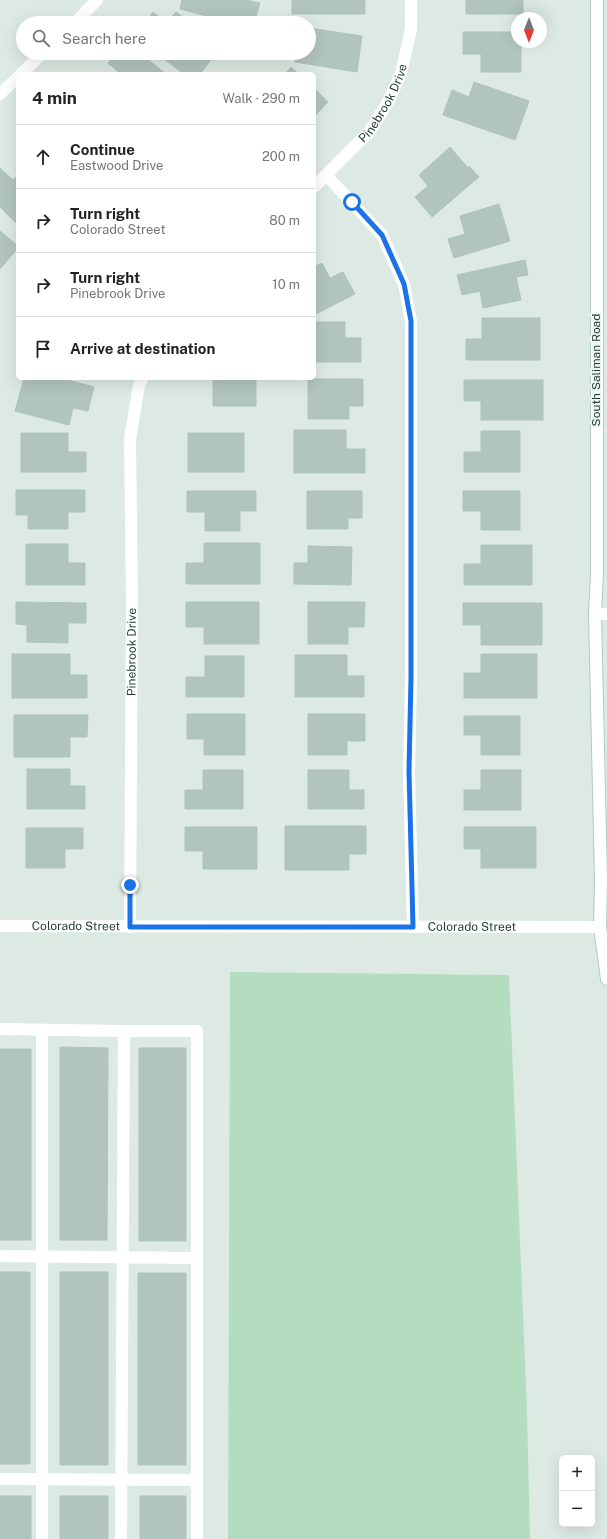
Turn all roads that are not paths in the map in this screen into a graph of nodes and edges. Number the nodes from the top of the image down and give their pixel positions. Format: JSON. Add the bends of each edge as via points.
{"nodes":[{"id":1,"x":97,"y":0,"type":"edge"},
{"id":2,"x":411,"y":0,"type":"edge"},
{"id":3,"x":597,"y":0,"type":"edge"},
{"id":4,"x":82,"y":16,"type":"edge"},
{"id":5,"x":36,"y":60,"type":"edge"},
{"id":6,"x":23,"y":72,"type":"edge"},
{"id":7,"x":16,"y":79,"type":"edge"},
{"id":8,"x":0,"y":94,"type":"edge"},
{"id":9,"x":326,"y":174,"type":"junction"},
{"id":10,"x":316,"y":185,"type":"edge"},
{"id":11,"x":142,"y":380,"type":"edge"},
{"id":12,"x":601,"y":614,"type":"edge"},
{"id":13,"x":0,"y":926,"type":"edge"},
{"id":14,"x":130,"y":927,"type":"junction"},
{"id":15,"x":413,"y":927,"type":"junction"},
{"id":16,"x":604,"y":927,"type":"edge"},
{"id":17,"x":607,"y":979,"type":"edge"},
{"id":18,"x":0,"y":1029,"type":"edge"},
{"id":19,"x":42,"y":1030,"type":"junction"},
{"id":20,"x":124,"y":1031,"type":"junction"},
{"id":21,"x":0,"y":1256,"type":"edge"},
{"id":22,"x":42,"y":1256,"type":"junction"},
{"id":23,"x":122,"y":1257,"type":"junction"},
{"id":24,"x":196,"y":1258,"type":"junction"},
{"id":25,"x":0,"y":1479,"type":"edge"},
{"id":26,"x":42,"y":1480,"type":"junction"},
{"id":27,"x":121,"y":1480,"type":"junction"},
{"id":28,"x":197,"y":1480,"type":"junction"},
{"id":29,"x":42,"y":1539,"type":"edge"},
{"id":30,"x":121,"y":1539,"type":"edge"},
{"id":31,"x":197,"y":1539,"type":"edge"}],
"edges":[{"from":1,"to":4,"type":"street"},
{"from":2,"to":9,"type":"street","name":"Pinebrook Drive","via":[[411,29],[403,66],[389,100],[370,131]]},
{"from":3,"to":12,"type":"street","name":"South Saliman Road","via":[[597,574]]},
{"from":5,"to":6,"type":"street"},
{"from":7,"to":8,"type":"street"},
{"from":9,"to":10,"type":"street","name":"Pinebrook Drive"},
{"from":9,"to":15,"type":"street","via":[[382,235],[404,284],[411,321],[409,771]]},
{"from":11,"to":14,"type":"street","name":"Pinebrook Drive","via":[[130,439]]},
{"from":12,"to":16,"type":"street","name":"South Saliman Road","via":[[601,880]]},
{"from":13,"to":14,"type":"street","name":"Colorado Street"},
{"from":14,"to":15,"type":"street","name":"Colorado Street"},
{"from":15,"to":16,"type":"street","name":"Colorado Street"},
{"from":16,"to":17,"type":"street","name":"South Saliman Road"},
{"from":18,"to":19,"type":"street"},
{"from":19,"to":20,"type":"street"},
{"from":19,"to":22,"type":"street"},
{"from":20,"to":23,"type":"street"},
{"from":20,"to":24,"type":"street","via":[[196,1031]]},
{"from":21,"to":22,"type":"street"},
{"from":22,"to":23,"type":"street"},
{"from":22,"to":26,"type":"street"},
{"from":23,"to":24,"type":"street"},
{"from":23,"to":27,"type":"street"},
{"from":24,"to":28,"type":"street"},
{"from":25,"to":26,"type":"street"},
{"from":26,"to":27,"type":"street"},
{"from":26,"to":29,"type":"street"},
{"from":27,"to":28,"type":"street"},
{"from":27,"to":30,"type":"street"},
{"from":28,"to":31,"type":"street"}]}
